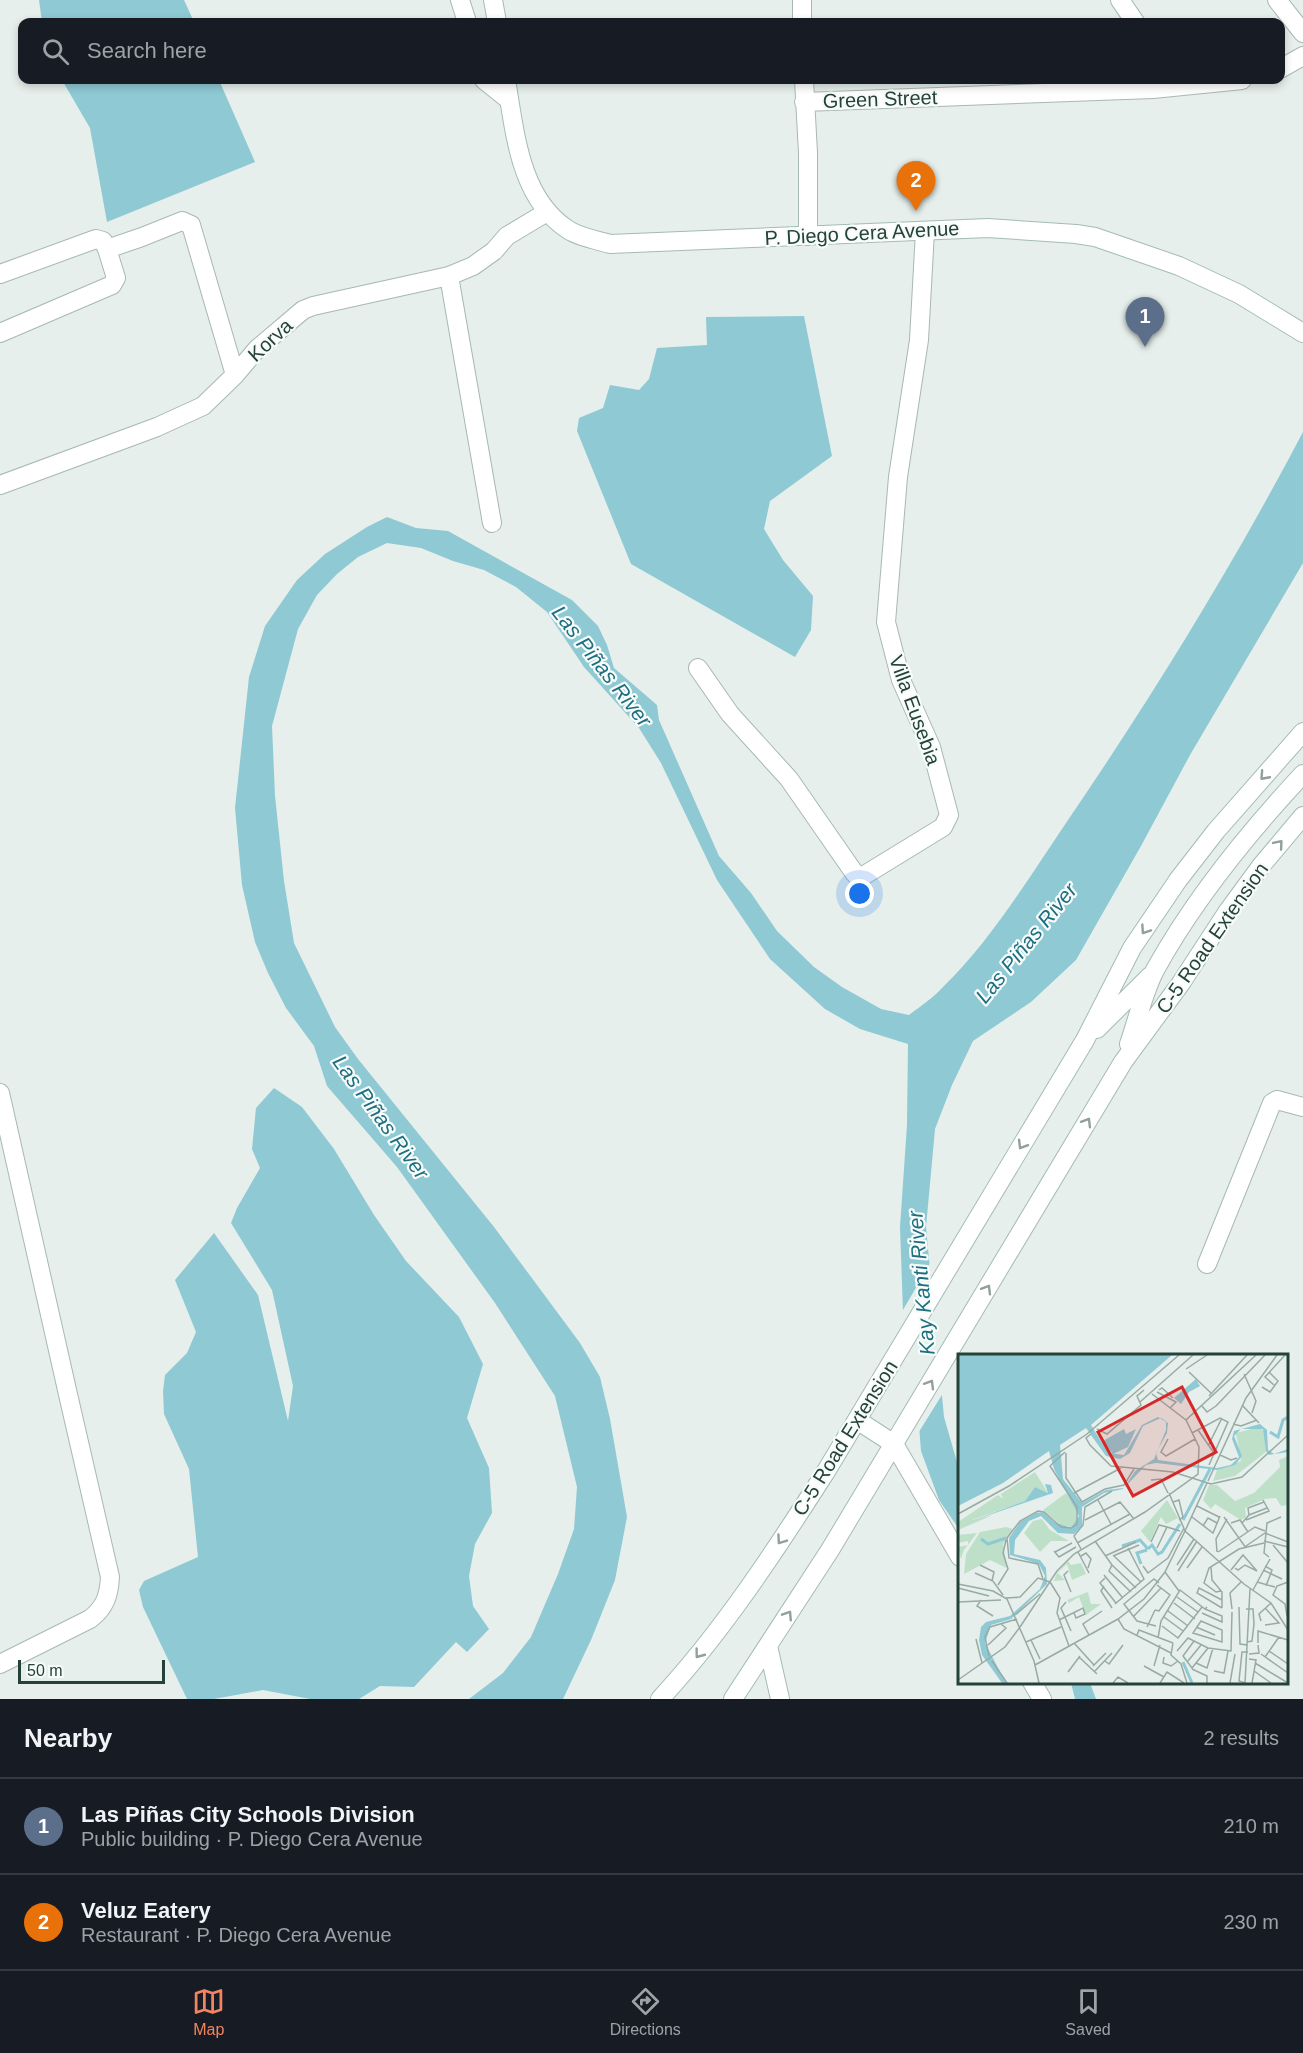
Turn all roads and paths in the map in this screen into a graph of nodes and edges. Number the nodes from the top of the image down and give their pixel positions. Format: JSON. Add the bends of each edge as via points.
{"nodes":[{"id":1,"x":460,"y":0,"type":"edge"},
{"id":2,"x":493,"y":0,"type":"edge"},
{"id":3,"x":802,"y":0,"type":"edge"},
{"id":4,"x":1120,"y":0,"type":"edge"},
{"id":5,"x":1277,"y":0,"type":"edge"},
{"id":6,"x":466,"y":18,"type":"edge"},
{"id":7,"x":496,"y":18,"type":"edge"},
{"id":8,"x":802,"y":18,"type":"edge"},
{"id":9,"x":1132,"y":18,"type":"edge"},
{"id":10,"x":1303,"y":33,"type":"edge"},
{"id":11,"x":1303,"y":56,"type":"edge"},
{"id":12,"x":1285,"y":67,"type":"edge"},
{"id":13,"x":489,"y":84,"type":"edge"},
{"id":14,"x":507,"y":84,"type":"edge"},
{"id":15,"x":804,"y":84,"type":"edge"},
{"id":16,"x":1153,"y":84,"type":"edge"},
{"id":17,"x":509,"y":100,"type":"junction"},
{"id":18,"x":804,"y":102,"type":"junction"},
{"id":19,"x":547,"y":212,"type":"junction"},
{"id":20,"x":925,"y":231,"type":"junction"},
{"id":21,"x":808,"y":236,"type":"junction"},
{"id":22,"x":107,"y":249,"type":"junction"},
{"id":23,"x":0,"y":274,"type":"edge"},
{"id":24,"x":449,"y":276,"type":"junction"},
{"id":25,"x":0,"y":333,"type":"edge"},
{"id":26,"x":1303,"y":333,"type":"edge"},
{"id":27,"x":235,"y":375,"type":"junction"},
{"id":28,"x":0,"y":485,"type":"edge"},
{"id":29,"x":492,"y":523,"type":"dead end"},
{"id":30,"x":698,"y":668,"type":"dead end"},
{"id":31,"x":1303,"y":732,"type":"edge"},
{"id":32,"x":1303,"y":774,"type":"edge"},
{"id":33,"x":1303,"y":816,"type":"edge"},
{"id":34,"x":1154,"y":972,"type":"junction"},
{"id":35,"x":1085,"y":1040,"type":"junction"},
{"id":36,"x":1123,"y":1062,"type":"junction"},
{"id":37,"x":0,"y":1093,"type":"edge"},
{"id":38,"x":1303,"y":1107,"type":"edge"},
{"id":39,"x":1207,"y":1264,"type":"dead end"},
{"id":40,"x":857,"y":1420,"type":"junction"},
{"id":41,"x":899,"y":1436,"type":"junction"},
{"id":42,"x":958,"y":1553,"type":"edge"},
{"id":43,"x":768,"y":1646,"type":"junction"},
{"id":44,"x":0,"y":1664,"type":"edge"},
{"id":45,"x":1033,"y":1684,"type":"edge"},
{"id":46,"x":736,"y":1698,"type":"edge"},
{"id":47,"x":660,"y":1699,"type":"edge"},
{"id":48,"x":780,"y":1699,"type":"edge"},
{"id":49,"x":1042,"y":1699,"type":"edge"}],
"edges":[{"from":1,"to":6,"type":"street"},
{"from":2,"to":7,"type":"street"},
{"from":3,"to":8,"type":"street"},
{"from":4,"to":9,"type":"street"},
{"from":5,"to":10,"type":"street"},
{"from":11,"to":12,"type":"street"},
{"from":13,"to":17,"type":"street"},
{"from":14,"to":17,"type":"street","name":"P. Diego Cera Avenue"},
{"from":15,"to":18,"type":"street"},
{"from":16,"to":18,"type":"street","name":"Green Street"},
{"from":17,"to":19,"type":"street","name":"P. Diego Cera Avenue","via":[[530,187]]},
{"from":18,"to":21,"type":"street"},
{"from":19,"to":21,"type":"street","name":"P. Diego Cera Avenue","via":[[568,230],[610,244]]},
{"from":19,"to":24,"type":"street","name":"Korva","via":[[507,236],[473,266]]},
{"from":20,"to":21,"type":"street","name":"P. Diego Cera Avenue"},
{"from":20,"to":26,"type":"street","name":"P. Diego Cera Avenue","via":[[988,228],[1095,237],[1215,282]]},
{"from":20,"to":30,"type":"street","name":"Villa Eusebia","via":[[919,340],[898,477],[886,622],[901,680],[931,747],[949,815],[947,822],[863,876],[855,874],[789,778],[730,714]]},
{"from":22,"to":23,"type":"street","via":[[103,241],[96,239]]},
{"from":22,"to":25,"type":"street","via":[[116,278],[112,285]]},
{"from":22,"to":27,"type":"street","via":[[182,221],[191,225]]},
{"from":24,"to":27,"type":"street","name":"Korva","via":[[303,310],[257,349]]},
{"from":24,"to":29,"type":"street"},
{"from":27,"to":28,"type":"street","name":"Korva","via":[[203,406],[158,427]]},
{"from":31,"to":35,"type":"street","name":"C-5 Road Extension","one_way":true,"via":[[1178,880],[1132,948]]},
{"from":32,"to":34,"type":"street","name":"C-5 Road Extension","via":[[1214,881]]},
{"from":36,"to":33,"type":"street","name":"C-5 Road Extension","one_way":true,"via":[[1228,911]]},
{"from":34,"to":35,"type":"street","name":"C-5 Road Extension"},
{"from":34,"to":36,"type":"street","name":"C-5 Road Extension"},
{"from":35,"to":40,"type":"street","name":"C-5 Road Extension","one_way":true},
{"from":41,"to":36,"type":"street","name":"C-5 Road Extension","one_way":true},
{"from":37,"to":44,"type":"street","via":[[110,1577],[106,1601],[98,1614]]},
{"from":38,"to":39,"type":"street","via":[[1277,1100],[1272,1103]]},
{"from":40,"to":41,"type":"street"},
{"from":40,"to":47,"type":"street","name":"C-5 Road Extension","one_way":true,"via":[[734,1608]]},
{"from":41,"to":42,"type":"street"},
{"from":43,"to":41,"type":"street","name":"C-5 Road Extension","one_way":true},
{"from":43,"to":46,"type":"street","name":"C-5 Road Extension"},
{"from":43,"to":48,"type":"street"},
{"from":45,"to":49,"type":"street"}]}
